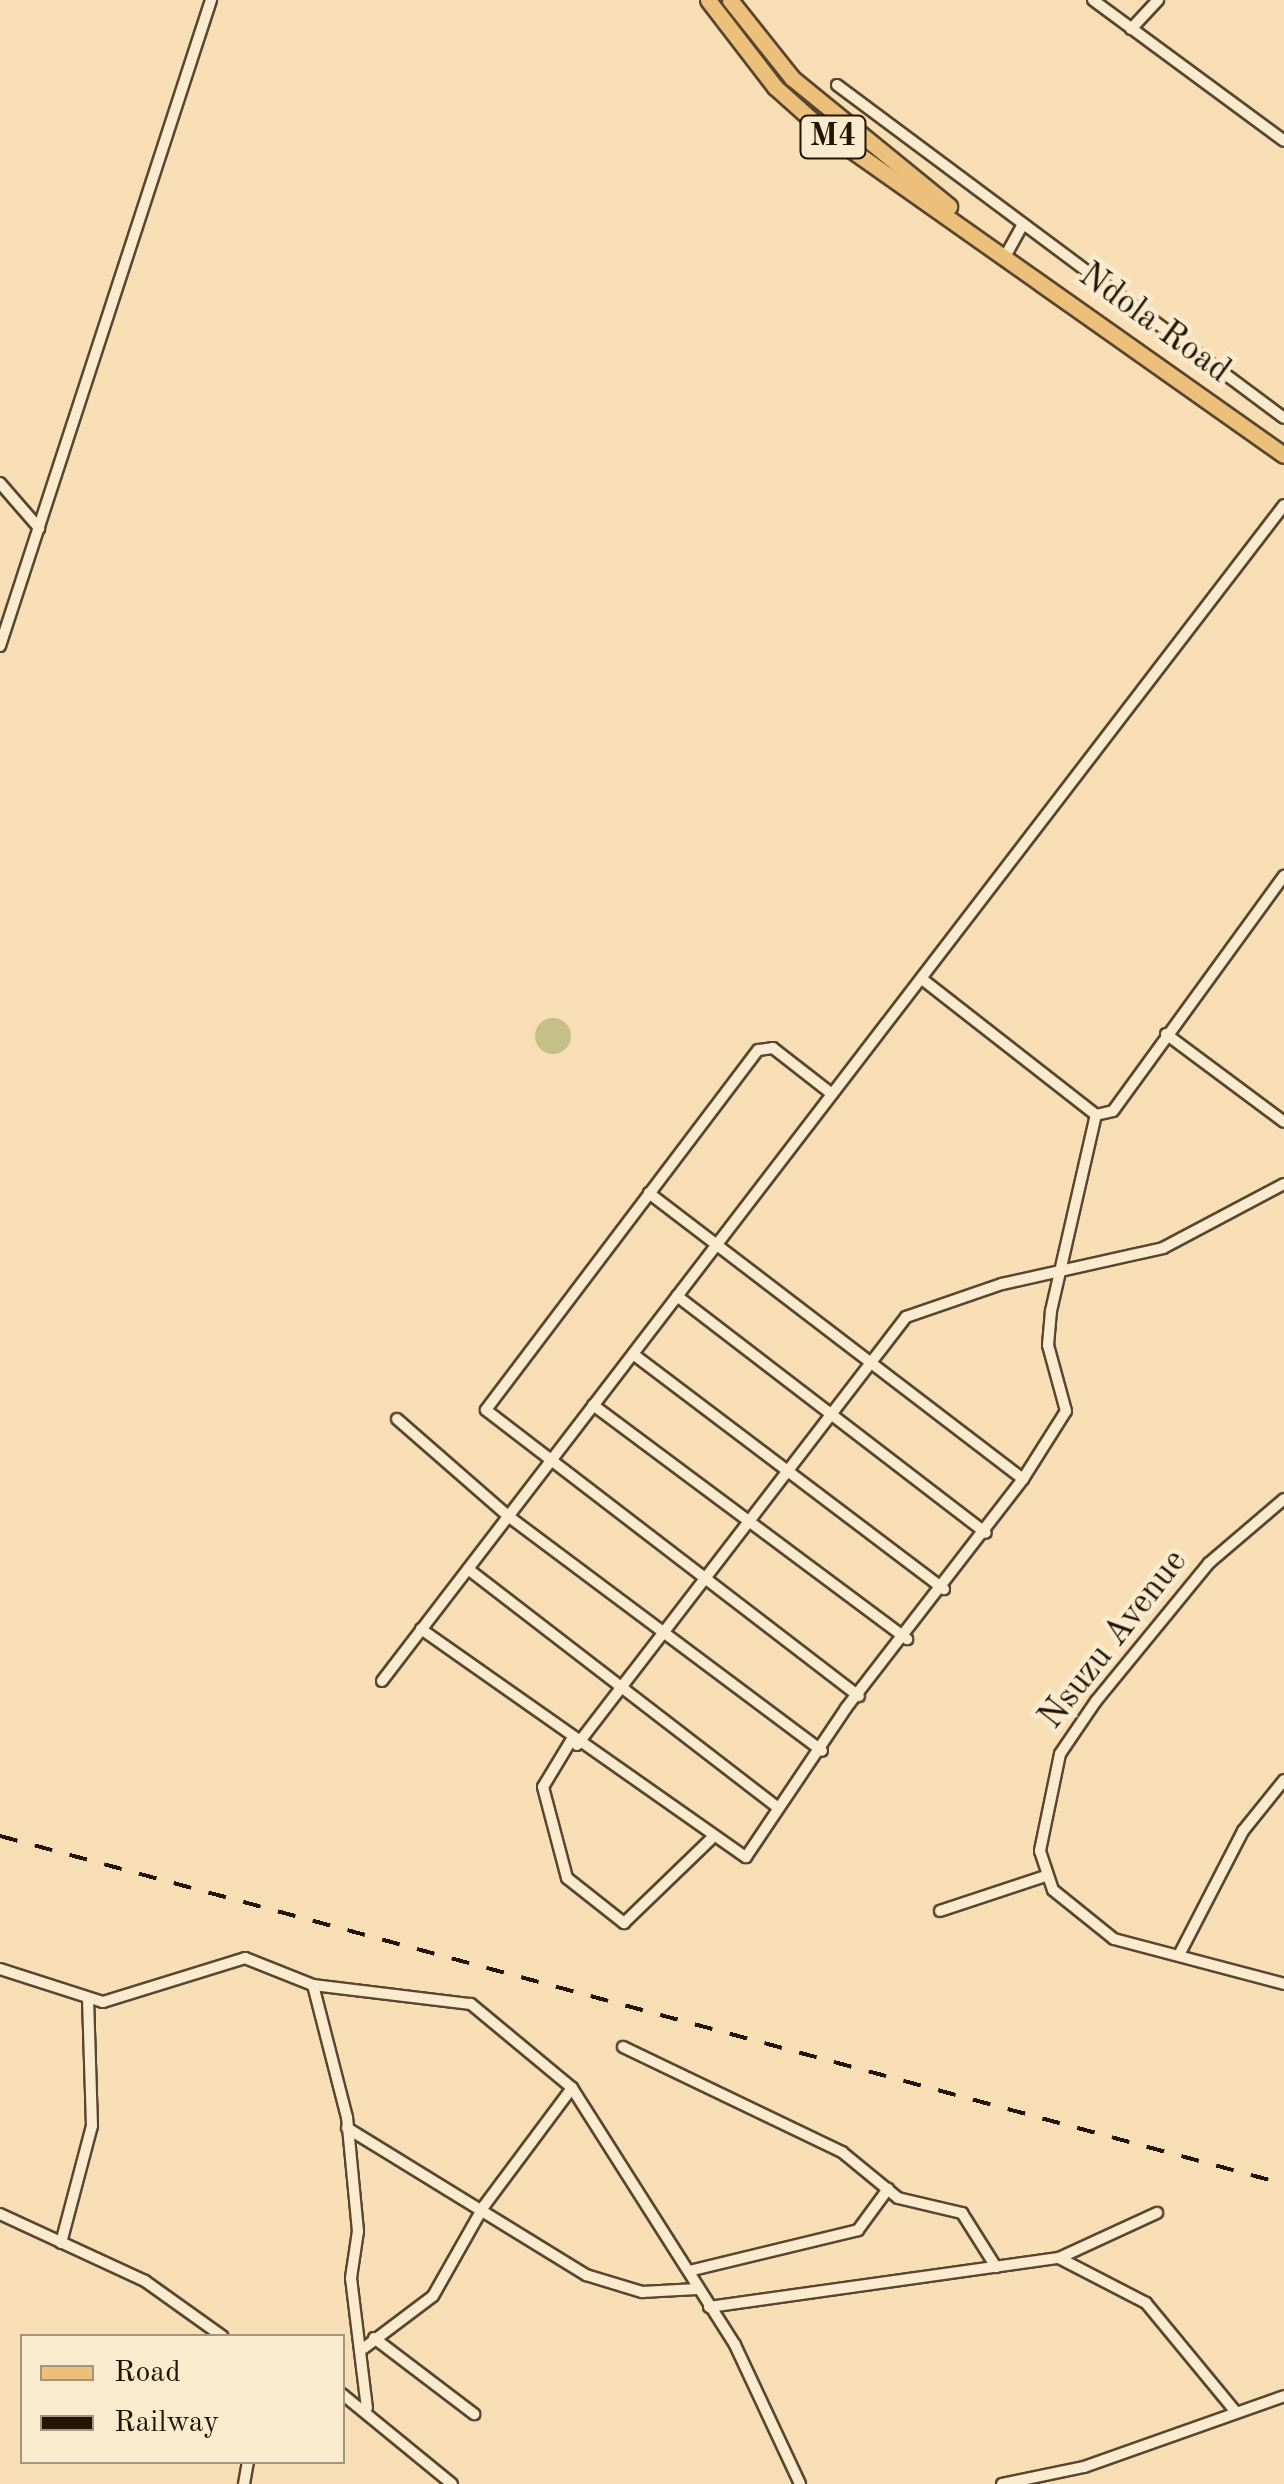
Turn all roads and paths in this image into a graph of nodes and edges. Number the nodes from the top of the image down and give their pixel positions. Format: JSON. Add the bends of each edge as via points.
{"nodes":[{"id":1,"x":211,"y":0,"type":"edge"},
{"id":2,"x":708,"y":0,"type":"edge"},
{"id":3,"x":730,"y":0,"type":"edge"},
{"id":4,"x":1094,"y":0,"type":"edge"},
{"id":5,"x":1158,"y":0,"type":"edge"},
{"id":6,"x":1131,"y":29,"type":"junction"},
{"id":7,"x":837,"y":85,"type":"dead end"},
{"id":8,"x":1284,"y":141,"type":"edge"},
{"id":9,"x":1024,"y":224,"type":"junction"},
{"id":10,"x":990,"y":240,"type":"junction"},
{"id":11,"x":1007,"y":252,"type":"junction"},
{"id":12,"x":1284,"y":418,"type":"edge"},
{"id":13,"x":1284,"y":456,"type":"edge"},
{"id":14,"x":0,"y":483,"type":"edge"},
{"id":15,"x":1284,"y":505,"type":"edge"},
{"id":16,"x":40,"y":528,"type":"junction"},
{"id":17,"x":0,"y":646,"type":"edge"},
{"id":18,"x":1284,"y":876,"type":"edge"},
{"id":19,"x":922,"y":978,"type":"junction"},
{"id":20,"x":1166,"y":1034,"type":"junction"},
{"id":21,"x":832,"y":1094,"type":"junction"},
{"id":22,"x":1096,"y":1115,"type":"junction"},
{"id":23,"x":1284,"y":1122,"type":"edge"},
{"id":24,"x":1284,"y":1184,"type":"edge"},
{"id":25,"x":648,"y":1193,"type":"junction"},
{"id":26,"x":718,"y":1243,"type":"junction"},
{"id":27,"x":1060,"y":1274,"type":"junction"},
{"id":28,"x":677,"y":1296,"type":"junction"},
{"id":29,"x":633,"y":1354,"type":"junction"},
{"id":30,"x":868,"y":1362,"type":"junction"},
{"id":31,"x":593,"y":1405,"type":"junction"},
{"id":32,"x":826,"y":1412,"type":"junction"},
{"id":33,"x":397,"y":1420,"type":"dead end"},
{"id":34,"x":550,"y":1462,"type":"junction"},
{"id":35,"x":782,"y":1468,"type":"junction"},
{"id":36,"x":1023,"y":1479,"type":"junction"},
{"id":37,"x":1284,"y":1499,"type":"edge"},
{"id":38,"x":508,"y":1516,"type":"junction"},
{"id":39,"x":742,"y":1523,"type":"junction"},
{"id":40,"x":986,"y":1533,"type":"junction"},
{"id":41,"x":468,"y":1569,"type":"junction"},
{"id":42,"x":701,"y":1580,"type":"junction"},
{"id":43,"x":944,"y":1590,"type":"junction"},
{"id":44,"x":421,"y":1630,"type":"junction"},
{"id":45,"x":662,"y":1632,"type":"junction"},
{"id":46,"x":907,"y":1639,"type":"junction"},
{"id":47,"x":382,"y":1681,"type":"dead end"},
{"id":48,"x":620,"y":1689,"type":"junction"},
{"id":49,"x":859,"y":1696,"type":"junction"},
{"id":50,"x":574,"y":1742,"type":"junction"},
{"id":51,"x":822,"y":1752,"type":"junction"},
{"id":52,"x":1284,"y":1780,"type":"edge"},
{"id":53,"x":775,"y":1805,"type":"junction"},
{"id":54,"x":710,"y":1840,"type":"junction"},
{"id":55,"x":1045,"y":1876,"type":"junction"},
{"id":56,"x":940,"y":1911,"type":"dead end"},
{"id":57,"x":1179,"y":1955,"type":"junction"},
{"id":58,"x":0,"y":1969,"type":"edge"},
{"id":59,"x":313,"y":1984,"type":"junction"},
{"id":60,"x":1284,"y":1984,"type":"edge"},
{"id":61,"x":88,"y":2000,"type":"junction"},
{"id":62,"x":623,"y":2047,"type":"dead end"},
{"id":63,"x":572,"y":2088,"type":"junction"},
{"id":64,"x":347,"y":2128,"type":"junction"},
{"id":65,"x":888,"y":2189,"type":"junction"},
{"id":66,"x":484,"y":2206,"type":"junction"},
{"id":67,"x":1157,"y":2213,"type":"dead end"},
{"id":68,"x":0,"y":2214,"type":"edge"},
{"id":69,"x":62,"y":2243,"type":"junction"},
{"id":70,"x":1059,"y":2258,"type":"junction"},
{"id":71,"x":996,"y":2267,"type":"junction"},
{"id":72,"x":689,"y":2271,"type":"junction"},
{"id":73,"x":697,"y":2289,"type":"junction"},
{"id":74,"x":709,"y":2308,"type":"junction"},
{"id":75,"x":219,"y":2334,"type":"edge"},
{"id":76,"x":374,"y":2338,"type":"junction"},
{"id":77,"x":364,"y":2348,"type":"junction"},
{"id":78,"x":345,"y":2396,"type":"edge"},
{"id":79,"x":1284,"y":2396,"type":"edge"},
{"id":80,"x":367,"y":2408,"type":"junction"},
{"id":81,"x":1234,"y":2411,"type":"junction"},
{"id":82,"x":474,"y":2414,"type":"dead end"},
{"id":83,"x":452,"y":2484,"type":"edge"},
{"id":84,"x":800,"y":2484,"type":"edge"},
{"id":85,"x":1002,"y":2484,"type":"edge"}],
"edges":[{"from":1,"to":16,"type":"street"},
{"from":2,"to":10,"type":"main road","number":"M4","via":[[774,87],[822,129]]},
{"from":3,"to":10,"type":"main road","number":"M4","via":[[792,78]]},
{"from":4,"to":6,"type":"street"},
{"from":5,"to":6,"type":"street"},
{"from":6,"to":8,"type":"street"},
{"from":7,"to":9,"type":"street"},
{"from":9,"to":11,"type":"street"},
{"from":9,"to":12,"type":"street"},
{"from":10,"to":11,"type":"main road","name":"Ndola Road","number":"M4"},
{"from":11,"to":13,"type":"main road","name":"Ndola Road","number":"M4"},
{"from":14,"to":16,"type":"street"},
{"from":15,"to":19,"type":"street"},
{"from":16,"to":17,"type":"street"},
{"from":18,"to":20,"type":"street"},
{"from":19,"to":21,"type":"street"},
{"from":19,"to":22,"type":"street"},
{"from":20,"to":22,"type":"street","via":[[1113,1111]]},
{"from":20,"to":23,"type":"street"},
{"from":21,"to":25,"type":"street","via":[[764,1046]]},
{"from":21,"to":26,"type":"street"},
{"from":22,"to":27,"type":"street"},
{"from":24,"to":27,"type":"street","via":[[1178,1242]]},
{"from":25,"to":26,"type":"street"},
{"from":25,"to":34,"type":"street","via":[[486,1404]]},
{"from":26,"to":28,"type":"street"},
{"from":26,"to":30,"type":"street"},
{"from":27,"to":30,"type":"street","via":[[915,1310]]},
{"from":27,"to":36,"type":"street","via":[[1048,1346],[1066,1411]]},
{"from":28,"to":29,"type":"street"},
{"from":28,"to":32,"type":"street"},
{"from":29,"to":31,"type":"street"},
{"from":29,"to":35,"type":"street"},
{"from":30,"to":32,"type":"street"},
{"from":30,"to":36,"type":"street"},
{"from":31,"to":34,"type":"street"},
{"from":31,"to":39,"type":"street"},
{"from":32,"to":35,"type":"street"},
{"from":32,"to":40,"type":"street"},
{"from":33,"to":38,"type":"street"},
{"from":34,"to":38,"type":"street"},
{"from":34,"to":42,"type":"street"},
{"from":35,"to":39,"type":"street"},
{"from":35,"to":43,"type":"street"},
{"from":36,"to":40,"type":"street"},
{"from":37,"to":55,"type":"street","name":"Nsuzu Avenue","via":[[1208,1563],[1060,1754],[1040,1851]]},
{"from":38,"to":41,"type":"street"},
{"from":38,"to":45,"type":"street"},
{"from":39,"to":42,"type":"street"},
{"from":39,"to":46,"type":"street"},
{"from":40,"to":43,"type":"street"},
{"from":41,"to":44,"type":"street"},
{"from":41,"to":48,"type":"street"},
{"from":42,"to":45,"type":"street"},
{"from":42,"to":49,"type":"street"},
{"from":43,"to":46,"type":"street"},
{"from":44,"to":47,"type":"street"},
{"from":44,"to":50,"type":"street"},
{"from":45,"to":48,"type":"street"},
{"from":45,"to":51,"type":"street"},
{"from":46,"to":49,"type":"street"},
{"from":48,"to":50,"type":"street"},
{"from":48,"to":53,"type":"street"},
{"from":49,"to":51,"type":"street"},
{"from":50,"to":54,"type":"street"},
{"from":50,"to":54,"type":"street","via":[[543,1787],[567,1878],[628,1926]]},
{"from":51,"to":53,"type":"street"},
{"from":52,"to":57,"type":"street","via":[[1243,1831]]},
{"from":53,"to":54,"type":"street","via":[[746,1857]]},
{"from":55,"to":56,"type":"street"},
{"from":55,"to":57,"type":"street","via":[[1075,1913],[1114,1939]]},
{"from":57,"to":60,"type":"street"},
{"from":58,"to":61,"type":"street"},
{"from":59,"to":61,"type":"street","via":[[230,1959]]},
{"from":59,"to":63,"type":"street","via":[[470,2004]]},
{"from":59,"to":64,"type":"street"},
{"from":61,"to":69,"type":"street","via":[[92,2126]]},
{"from":62,"to":65,"type":"street","via":[[832,2146]]},
{"from":63,"to":66,"type":"street"},
{"from":63,"to":72,"type":"street"},
{"from":64,"to":66,"type":"street"},
{"from":64,"to":77,"type":"street","via":[[358,2231],[351,2278]]},
{"from":65,"to":71,"type":"street","via":[[962,2214]]},
{"from":65,"to":72,"type":"street","via":[[858,2230]]},
{"from":66,"to":73,"type":"street","via":[[586,2275],[642,2292]]},
{"from":66,"to":76,"type":"street","via":[[433,2296]]},
{"from":67,"to":70,"type":"street"},
{"from":68,"to":69,"type":"street"},
{"from":69,"to":75,"type":"street","via":[[145,2280]]},
{"from":70,"to":71,"type":"street"},
{"from":70,"to":81,"type":"street","via":[[1146,2303]]},
{"from":71,"to":74,"type":"street"},
{"from":72,"to":73,"type":"street"},
{"from":73,"to":74,"type":"street"},
{"from":74,"to":84,"type":"street"},
{"from":76,"to":77,"type":"street"},
{"from":76,"to":82,"type":"street"},
{"from":77,"to":80,"type":"street"},
{"from":78,"to":80,"type":"street"},
{"from":79,"to":81,"type":"street"},
{"from":80,"to":83,"type":"street"},
{"from":81,"to":85,"type":"street","via":[[1084,2467]]}]}
